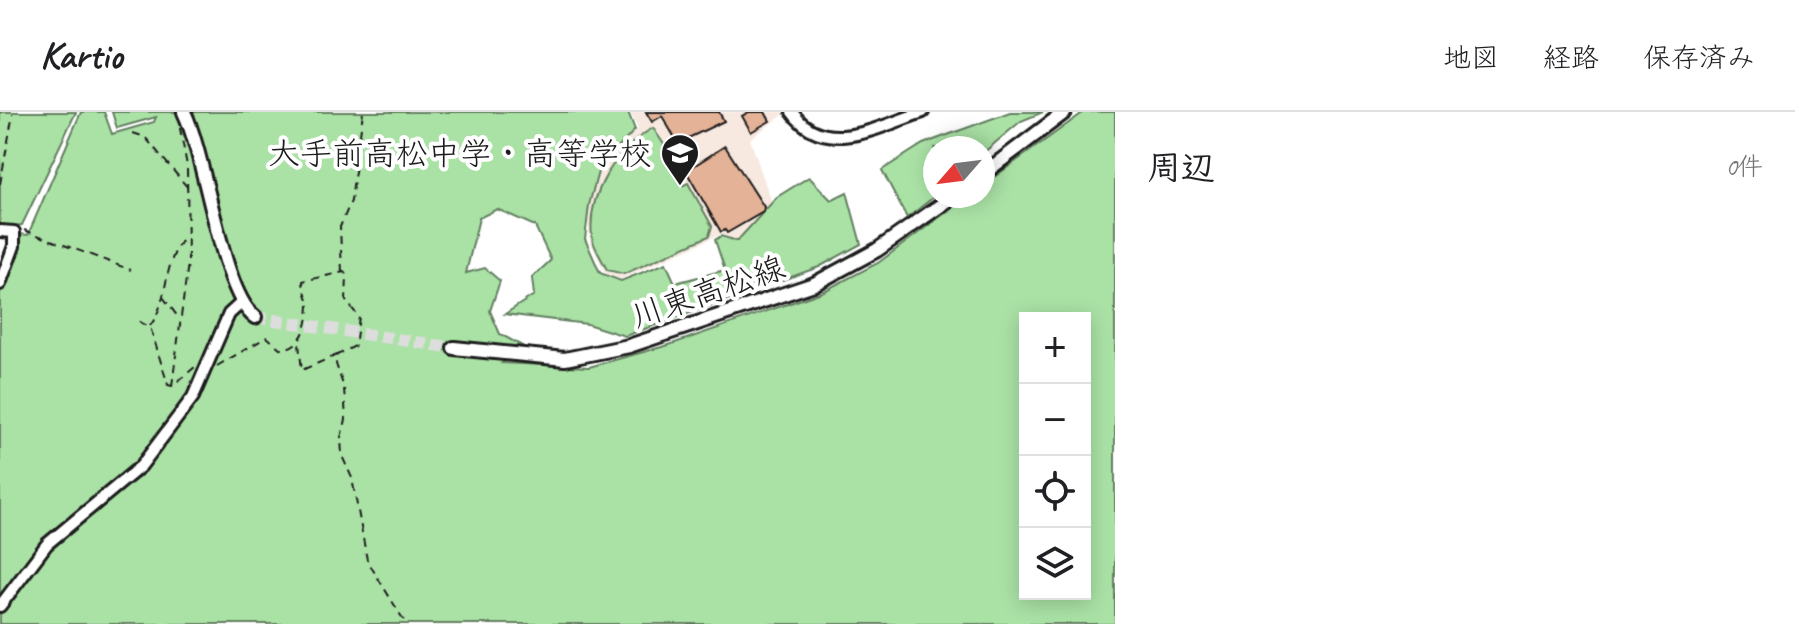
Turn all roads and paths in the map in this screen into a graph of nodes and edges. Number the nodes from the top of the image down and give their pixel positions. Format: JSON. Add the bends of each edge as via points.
{"nodes":[{"id":1,"x":363,"y":112,"type":"edge"},
{"id":2,"x":792,"y":112,"type":"edge"},
{"id":3,"x":923,"y":112,"type":"edge"},
{"id":4,"x":1065,"y":112,"type":"edge"},
{"id":5,"x":13,"y":114,"type":"edge"},
{"id":6,"x":182,"y":117,"type":"edge"},
{"id":7,"x":133,"y":133,"type":"dead end"},
{"id":8,"x":995,"y":165,"type":"edge"},
{"id":9,"x":0,"y":184,"type":"edge"},
{"id":10,"x":189,"y":189,"type":"junction"},
{"id":11,"x":937,"y":208,"type":"edge"},
{"id":12,"x":24,"y":230,"type":"dead end"},
{"id":13,"x":0,"y":231,"type":"edge"},
{"id":14,"x":186,"y":236,"type":"junction"},
{"id":15,"x":131,"y":270,"type":"dead end"},
{"id":16,"x":342,"y":273,"type":"junction"},
{"id":17,"x":0,"y":284,"type":"edge"},
{"id":18,"x":163,"y":297,"type":"junction"},
{"id":19,"x":240,"y":304,"type":"junction"},
{"id":20,"x":255,"y":317,"type":"tunnel mouth"},
{"id":21,"x":178,"y":318,"type":"junction"},
{"id":22,"x":139,"y":321,"type":"dead end"},
{"id":23,"x":149,"y":326,"type":"junction"},
{"id":24,"x":299,"y":343,"type":"junction"},
{"id":25,"x":454,"y":348,"type":"tunnel mouth"},
{"id":26,"x":337,"y":355,"type":"junction"},
{"id":27,"x":210,"y":362,"type":"junction"},
{"id":28,"x":172,"y":386,"type":"junction"},
{"id":29,"x":0,"y":606,"type":"edge"},
{"id":30,"x":406,"y":624,"type":"edge"}],
"edges":[{"from":1,"to":16,"type":"path","via":[[351,201],[340,227]]},
{"from":2,"to":3,"type":"street","via":[[805,127],[843,138]]},
{"from":4,"to":8,"type":"main road"},
{"from":5,"to":9,"type":"path"},
{"from":6,"to":10,"type":"path","via":[[177,125]]},
{"from":6,"to":19,"type":"main road"},
{"from":7,"to":10,"type":"path","via":[[145,137]]},
{"from":10,"to":14,"type":"path"},
{"from":11,"to":25,"type":"main road","name":"川東高松線","via":[[877,250],[814,284],[629,346],[565,359]]},
{"from":12,"to":15,"type":"path"},
{"from":13,"to":17,"type":"street","via":[[14,232],[15,240]]},
{"from":14,"to":18,"type":"path","via":[[176,246]]},
{"from":14,"to":21,"type":"path","via":[[188,276]]},
{"from":16,"to":24,"type":"path","via":[[303,281],[309,303]]},
{"from":16,"to":26,"type":"path","via":[[347,276],[346,301],[359,317],[355,346]]},
{"from":18,"to":21,"type":"path"},
{"from":18,"to":23,"type":"path"},
{"from":19,"to":20,"type":"main road"},
{"from":19,"to":27,"type":"street","via":[[229,314]]},
{"from":21,"to":28,"type":"path"},
{"from":22,"to":23,"type":"path"},
{"from":23,"to":28,"type":"path"},
{"from":24,"to":26,"type":"path","via":[[302,370]]},
{"from":24,"to":27,"type":"path","via":[[281,349],[267,337],[230,360]]},
{"from":26,"to":30,"type":"path","via":[[346,420],[342,456],[352,478],[367,560]]},
{"from":27,"to":28,"type":"path","via":[[205,358]]},
{"from":27,"to":29,"type":"street","via":[[193,397],[141,466],[47,544]]}]}
